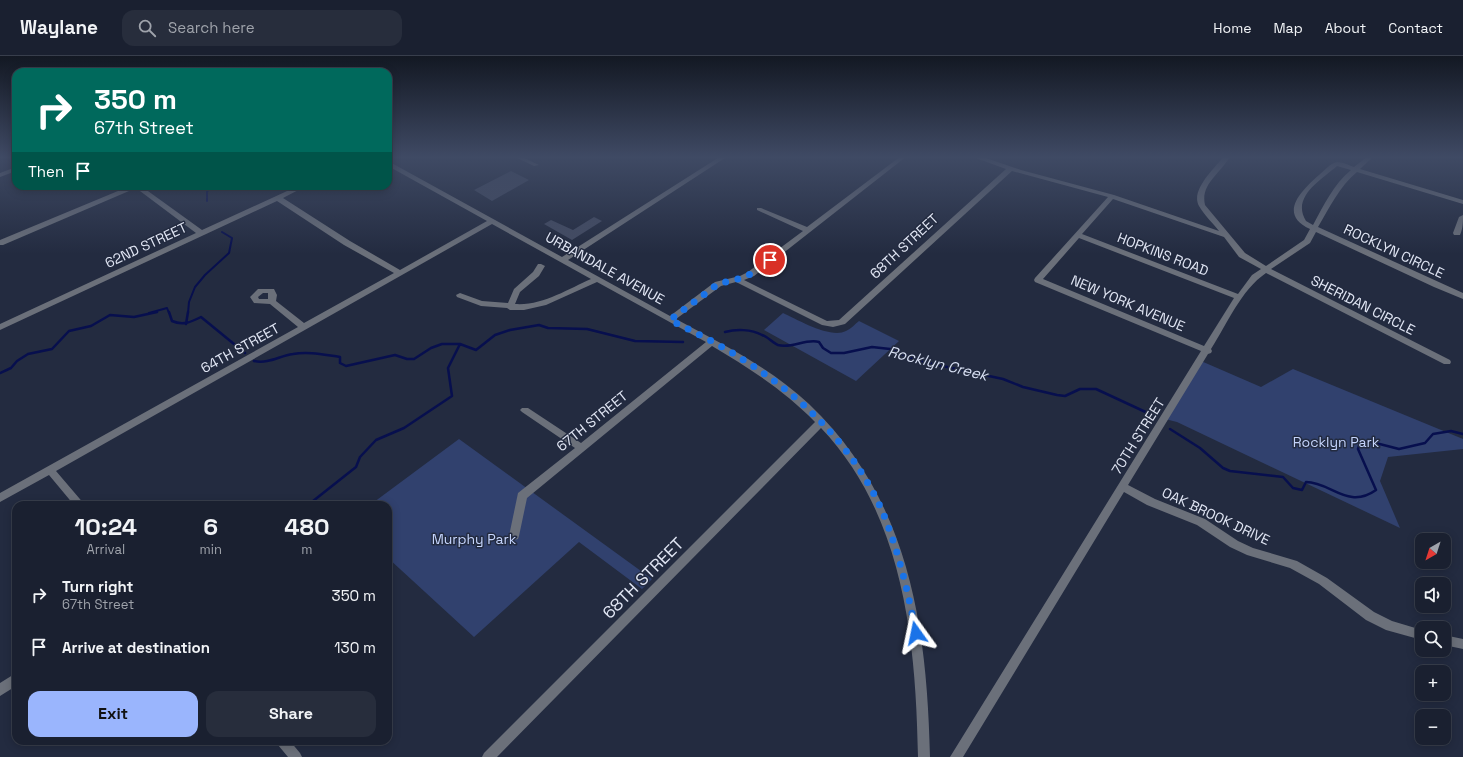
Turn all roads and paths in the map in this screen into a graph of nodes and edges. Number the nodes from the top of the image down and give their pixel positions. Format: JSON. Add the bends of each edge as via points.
{"nodes":[{"id":1,"x":434,"y":189,"type":"edge"},
{"id":2,"x":674,"y":189,"type":"edge"},
{"id":3,"x":861,"y":189,"type":"edge"},
{"id":4,"x":988,"y":189,"type":"edge"},
{"id":5,"x":1086,"y":189,"type":"edge"},
{"id":6,"x":1202,"y":189,"type":"edge"},
{"id":7,"x":1309,"y":189,"type":"edge"},
{"id":8,"x":1336,"y":189,"type":"edge"},
{"id":9,"x":1418,"y":189,"type":"edge"},
{"id":10,"x":126,"y":190,"type":"edge"},
{"id":11,"x":142,"y":190,"type":"edge"},
{"id":12,"x":295,"y":190,"type":"edge"},
{"id":13,"x":1112,"y":196,"type":"junction"},
{"id":14,"x":278,"y":198,"type":"junction"},
{"id":15,"x":1463,"y":202,"type":"edge"},
{"id":16,"x":759,"y":209,"type":"dead end"},
{"id":17,"x":1463,"y":217,"type":"edge"},
{"id":18,"x":492,"y":221,"type":"junction"},
{"id":19,"x":1315,"y":228,"type":"junction"},
{"id":20,"x":807,"y":230,"type":"junction"},
{"id":21,"x":201,"y":233,"type":"junction"},
{"id":22,"x":1457,"y":233,"type":"dead end"},
{"id":23,"x":1077,"y":235,"type":"junction"},
{"id":24,"x":1226,"y":236,"type":"junction"},
{"id":25,"x":0,"y":243,"type":"edge"},
{"id":26,"x":562,"y":260,"type":"junction"},
{"id":27,"x":541,"y":266,"type":"dead end"},
{"id":28,"x":1267,"y":270,"type":"junction"},
{"id":29,"x":400,"y":273,"type":"junction"},
{"id":30,"x":597,"y":279,"type":"junction"},
{"id":31,"x":738,"y":280,"type":"junction"},
{"id":32,"x":460,"y":295,"type":"dead end"},
{"id":33,"x":1463,"y":296,"type":"edge"},
{"id":34,"x":1239,"y":298,"type":"junction"},
{"id":35,"x":272,"y":302,"type":"dead end"},
{"id":36,"x":510,"y":307,"type":"junction"},
{"id":37,"x":670,"y":320,"type":"junction"},
{"id":38,"x":0,"y":327,"type":"edge"},
{"id":39,"x":304,"y":327,"type":"junction"},
{"id":40,"x":712,"y":342,"type":"junction"},
{"id":41,"x":1208,"y":351,"type":"junction"},
{"id":42,"x":1447,"y":362,"type":"dead end"},
{"id":43,"x":526,"y":410,"type":"dead end"},
{"id":44,"x":821,"y":422,"type":"junction"},
{"id":45,"x":581,"y":448,"type":"junction"},
{"id":46,"x":50,"y":470,"type":"junction"},
{"id":47,"x":1123,"y":487,"type":"junction"},
{"id":48,"x":0,"y":498,"type":"edge"},
{"id":49,"x":77,"y":501,"type":"edge"},
{"id":50,"x":514,"y":536,"type":"dead end"},
{"id":51,"x":1415,"y":633,"type":"edge"},
{"id":52,"x":1451,"y":641,"type":"edge"},
{"id":53,"x":1463,"y":644,"type":"edge"},
{"id":54,"x":12,"y":682,"type":"edge"},
{"id":55,"x":0,"y":690,"type":"edge"},
{"id":56,"x":286,"y":745,"type":"edge"},
{"id":57,"x":296,"y":757,"type":"edge"},
{"id":58,"x":488,"y":757,"type":"edge"},
{"id":59,"x":924,"y":757,"type":"edge"},
{"id":60,"x":956,"y":757,"type":"edge"}],
"edges":[{"from":1,"to":18,"type":"street","name":"URBANDALE AVENUE"},
{"from":2,"to":26,"type":"street"},
{"from":3,"to":20,"type":"street"},
{"from":4,"to":31,"type":"street","name":"68TH STREET","via":[[842,322],[834,324],[816,320]]},
{"from":5,"to":13,"type":"street"},
{"from":6,"to":24,"type":"street","name":"SHERIDAN CIRCLE","via":[[1200,197],[1204,210]]},
{"from":7,"to":19,"type":"street","name":"ROCKLYN CIRCLE","via":[[1300,197],[1300,219]]},
{"from":8,"to":19,"type":"street","name":"70TH STREET"},
{"from":9,"to":15,"type":"street"},
{"from":10,"to":25,"type":"street"},
{"from":11,"to":21,"type":"street"},
{"from":12,"to":14,"type":"street","name":"62ND STREET"},
{"from":13,"to":23,"type":"street"},
{"from":13,"to":24,"type":"street"},
{"from":14,"to":21,"type":"street","name":"62ND STREET"},
{"from":14,"to":29,"type":"street","via":[[347,243]]},
{"from":16,"to":20,"type":"street"},
{"from":17,"to":22,"type":"street"},
{"from":18,"to":26,"type":"street","name":"URBANDALE AVENUE"},
{"from":18,"to":29,"type":"street","name":"64TH STREET"},
{"from":19,"to":28,"type":"street","name":"70TH STREET","via":[[1307,241]]},
{"from":19,"to":33,"type":"street","name":"ROCKLYN CIRCLE"},
{"from":20,"to":31,"type":"street","via":[[752,274]]},
{"from":21,"to":38,"type":"street","name":"62ND STREET"},
{"from":23,"to":34,"type":"street","name":"HOPKINS ROAD"},
{"from":23,"to":41,"type":"street","name":"NEW YORK AVENUE","via":[[1038,280]]},
{"from":24,"to":28,"type":"street","name":"SHERIDAN CIRCLE","via":[[1242,254]]},
{"from":26,"to":30,"type":"street","name":"URBANDALE AVENUE"},
{"from":27,"to":36,"type":"street","via":[[517,291]]},
{"from":28,"to":34,"type":"street","name":"70TH STREET","via":[[1249,283]]},
{"from":28,"to":42,"type":"street","name":"SHERIDAN CIRCLE"},
{"from":29,"to":39,"type":"street","name":"64TH STREET"},
{"from":30,"to":36,"type":"street","via":[[543,303]]},
{"from":30,"to":37,"type":"street","name":"URBANDALE AVENUE"},
{"from":31,"to":37,"type":"street","via":[[718,284]]},
{"from":32,"to":36,"type":"street","via":[[481,303]]},
{"from":34,"to":41,"type":"street","name":"70TH STREET"},
{"from":35,"to":39,"type":"street"},
{"from":37,"to":40,"type":"street","name":"URBANDALE AVENUE"},
{"from":39,"to":46,"type":"street","name":"64TH STREET"},
{"from":40,"to":44,"type":"street","name":"URBANDALE AVENUE","via":[[759,370]]},
{"from":40,"to":45,"type":"street","name":"67TH STREET"},
{"from":41,"to":47,"type":"street","name":"70TH STREET"},
{"from":43,"to":45,"type":"street"},
{"from":44,"to":58,"type":"street","name":"68TH STREET"},
{"from":44,"to":59,"type":"street","name":"URBANDALE AVENUE","via":[[849,455],[868,484],[883,514],[902,570],[916,633],[924,705]]},
{"from":45,"to":50,"type":"street","name":"67TH STREET","via":[[522,496]]},
{"from":46,"to":48,"type":"street","name":"64TH STREET"},
{"from":46,"to":49,"type":"street"},
{"from":47,"to":51,"type":"street","name":"OAK BROOK DRIVE","via":[[1151,502],[1201,522],[1251,552],[1293,564],[1323,581],[1370,616],[1390,626]]},
{"from":47,"to":60,"type":"street","name":"70TH STREET"},
{"from":52,"to":53,"type":"street"},
{"from":54,"to":55,"type":"street"},
{"from":56,"to":57,"type":"street"}]}
